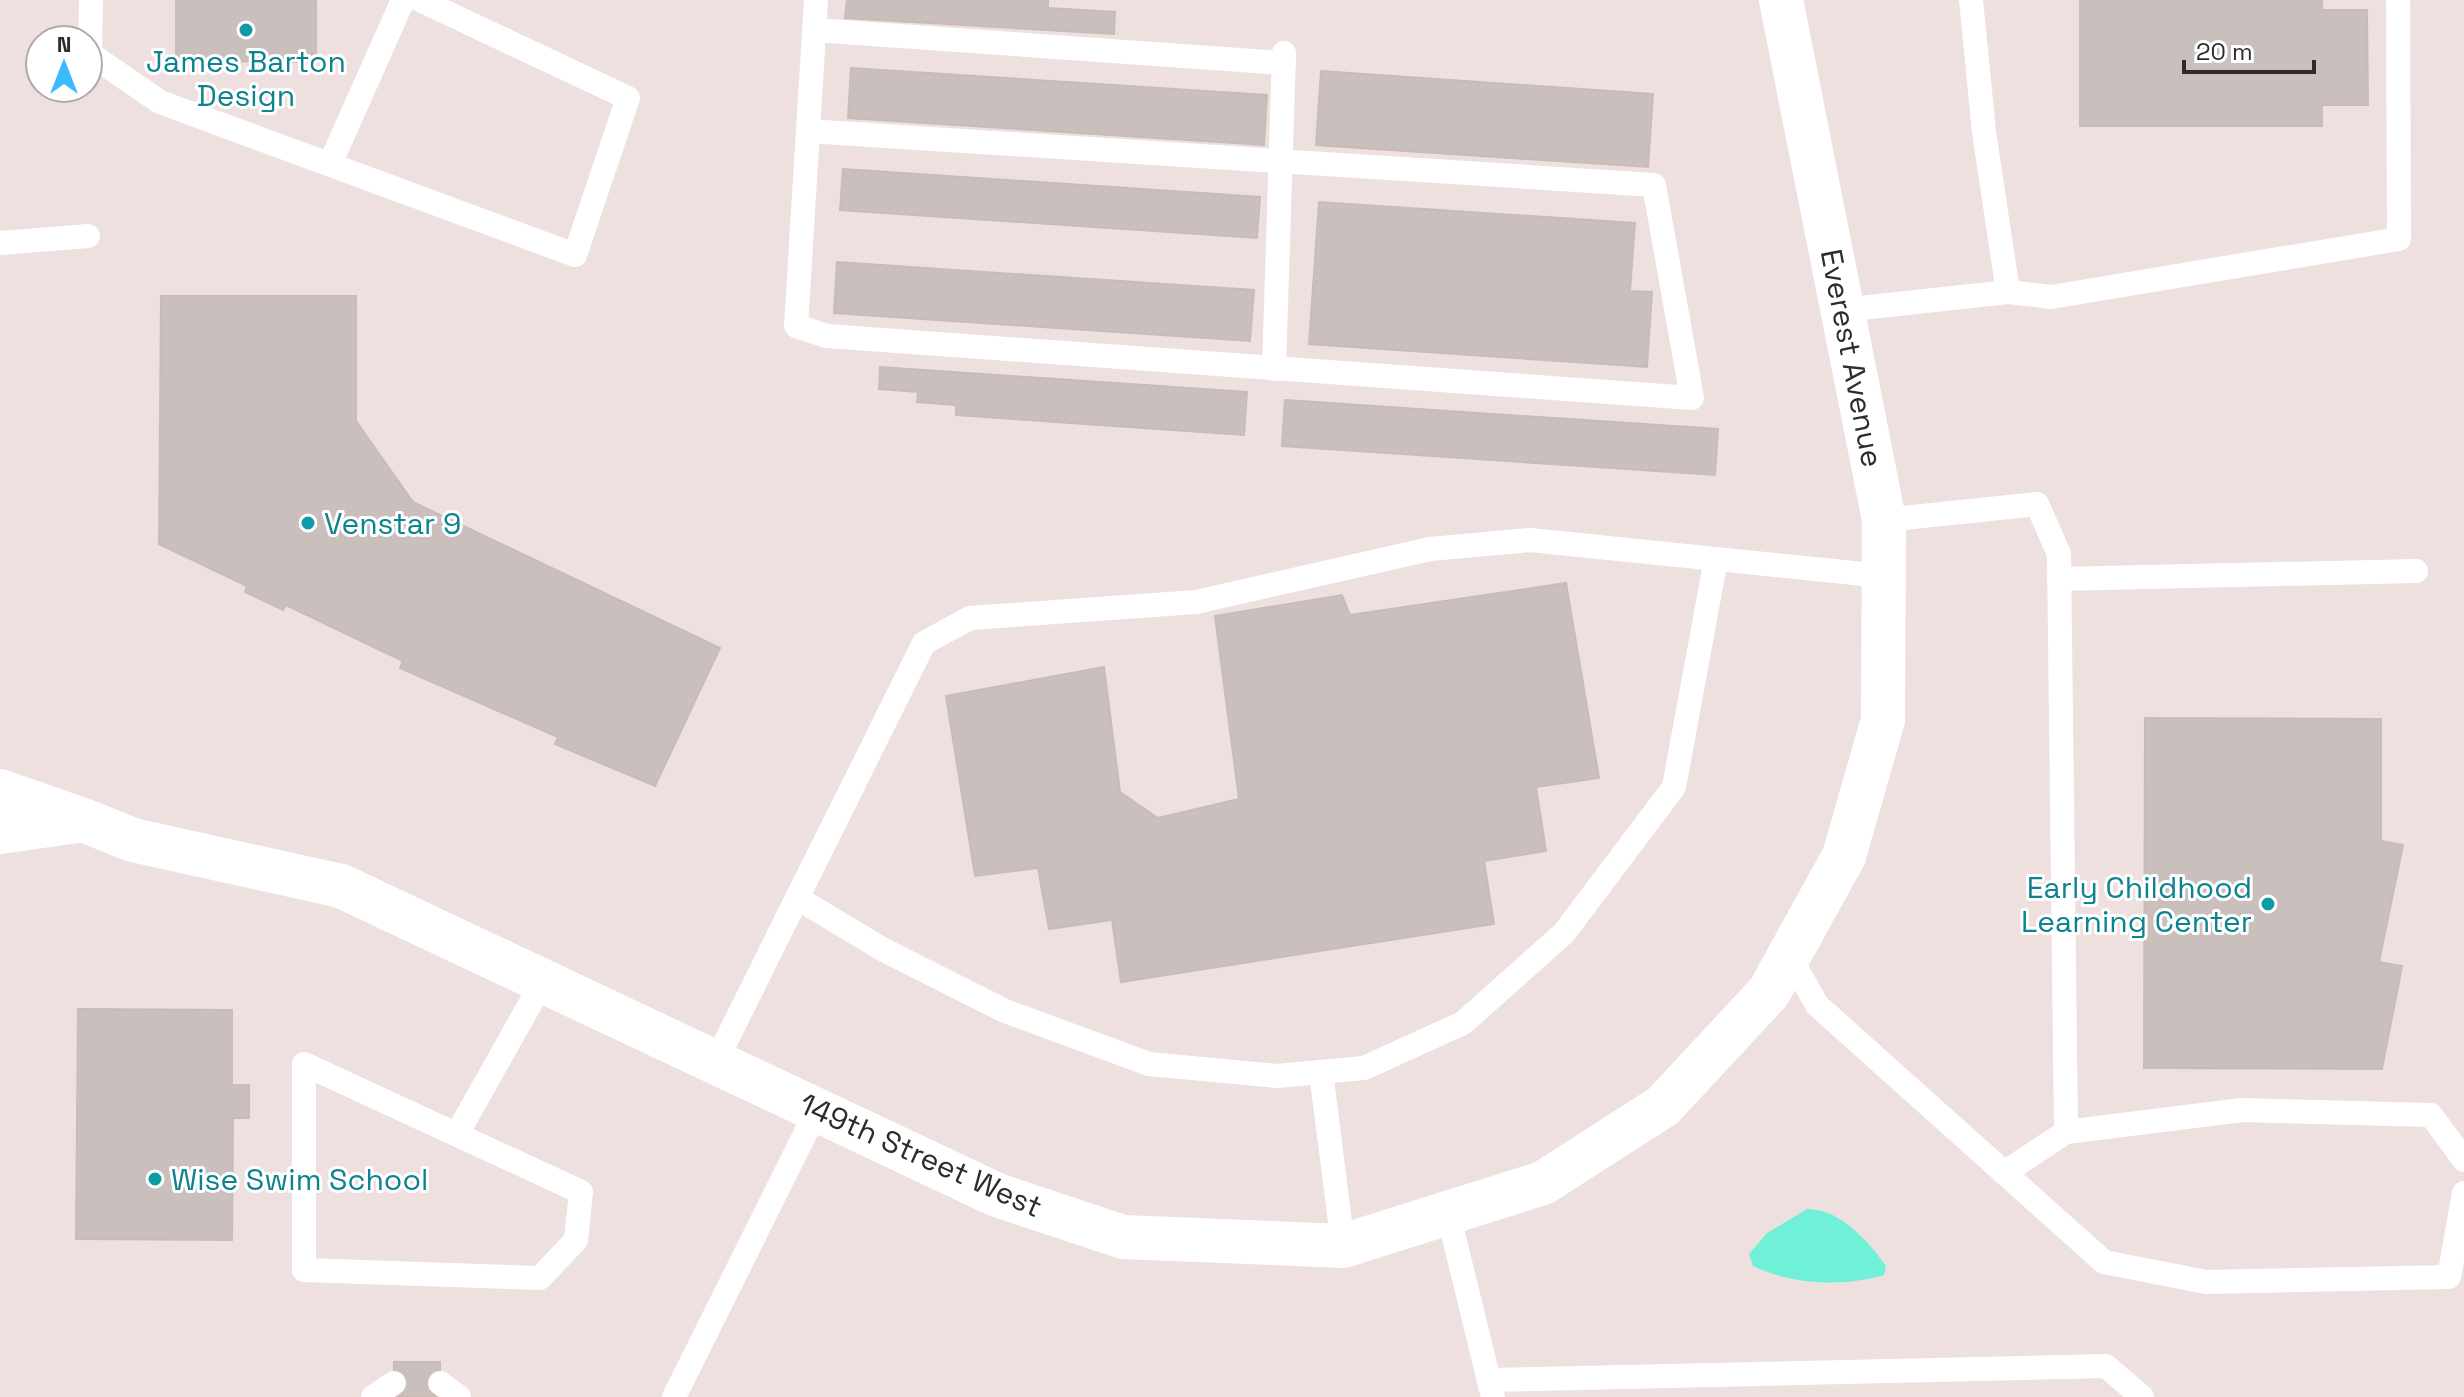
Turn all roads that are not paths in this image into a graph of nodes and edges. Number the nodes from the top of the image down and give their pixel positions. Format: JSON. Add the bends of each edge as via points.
{"nodes":[{"id":1,"x":91,"y":0,"type":"edge"},
{"id":2,"x":403,"y":0,"type":"edge"},
{"id":3,"x":420,"y":0,"type":"edge"},
{"id":4,"x":816,"y":0,"type":"edge"},
{"id":5,"x":1781,"y":0,"type":"edge"},
{"id":6,"x":1971,"y":0,"type":"edge"},
{"id":7,"x":2398,"y":0,"type":"edge"},
{"id":8,"x":814,"y":30,"type":"junction"},
{"id":9,"x":808,"y":131,"type":"junction"},
{"id":10,"x":1281,"y":163,"type":"junction"},
{"id":11,"x":330,"y":164,"type":"junction"},
{"id":12,"x":88,"y":236,"type":"dead end"},
{"id":13,"x":0,"y":243,"type":"edge"},
{"id":14,"x":2008,"y":292,"type":"junction"},
{"id":15,"x":1842,"y":310,"type":"junction"},
{"id":16,"x":1274,"y":369,"type":"junction"},
{"id":17,"x":1884,"y":520,"type":"junction"},
{"id":18,"x":1716,"y":559,"type":"junction"},
{"id":19,"x":2416,"y":571,"type":"dead end"},
{"id":20,"x":1883,"y":576,"type":"junction"},
{"id":21,"x":2059,"y":579,"type":"junction"},
{"id":22,"x":1883,"y":720,"type":"joint"},
{"id":23,"x":0,"y":791,"type":"edge"},
{"id":24,"x":83,"y":820,"type":"junction"},
{"id":25,"x":0,"y":832,"type":"edge"},
{"id":26,"x":797,"y":898,"type":"junction"},
{"id":27,"x":1789,"y":955,"type":"junction"},
{"id":28,"x":543,"y":981,"type":"junction"},
{"id":29,"x":715,"y":1063,"type":"junction"},
{"id":30,"x":1321,"y":1072,"type":"junction"},
{"id":31,"x":817,"y":1110,"type":"junction"},
{"id":32,"x":2066,"y":1132,"type":"junction"},
{"id":33,"x":457,"y":1134,"type":"junction"},
{"id":34,"x":2464,"y":1160,"type":"edge"},
{"id":35,"x":2004,"y":1173,"type":"junction"},
{"id":36,"x":2464,"y":1193,"type":"edge"},
{"id":37,"x":1448,"y":1213,"type":"junction"},
{"id":38,"x":1343,"y":1246,"type":"junction"},
{"id":39,"x":394,"y":1383,"type":"dead end"},
{"id":40,"x":1491,"y":1388,"type":"edge"},
{"id":41,"x":373,"y":1397,"type":"edge"},
{"id":42,"x":674,"y":1397,"type":"edge"},
{"id":43,"x":2142,"y":1397,"type":"edge"}],
"edges":[{"from":1,"to":11,"type":"lane","via":[[90,54],[160,102]]},
{"from":2,"to":11,"type":"lane"},
{"from":3,"to":11,"type":"lane","via":[[628,98],[575,255]]},
{"from":4,"to":8,"type":"lane"},
{"from":5,"to":15,"type":"street","name":"Everest Avenue"},
{"from":6,"to":14,"type":"lane"},
{"from":7,"to":14,"type":"lane","via":[[2399,239],[2051,297]]},
{"from":8,"to":9,"type":"lane"},
{"from":8,"to":10,"type":"lane","via":[[1284,58]]},
{"from":9,"to":10,"type":"lane"},
{"from":9,"to":16,"type":"lane","via":[[796,326],[827,336]]},
{"from":10,"to":16,"type":"lane"},
{"from":10,"to":16,"type":"lane","via":[[1654,185],[1692,398]]},
{"from":12,"to":13,"type":"lane"},
{"from":14,"to":15,"type":"lane"},
{"from":15,"to":17,"type":"street","name":"Everest Avenue"},
{"from":17,"to":20,"type":"street","name":"Everest Avenue"},
{"from":17,"to":21,"type":"lane","via":[[2037,504],[2059,554]]},
{"from":18,"to":20,"type":"lane"},
{"from":18,"to":26,"type":"lane","via":[[1530,540],[1430,549],[1196,602],[970,618],[924,643]]},
{"from":18,"to":30,"type":"lane","via":[[1674,787],[1564,933],[1463,1023],[1364,1068]]},
{"from":19,"to":21,"type":"lane"},
{"from":20,"to":22,"type":"street","name":"Everest Avenue"},
{"from":21,"to":32,"type":"lane"},
{"from":22,"to":27,"type":"street","name":"149th Street West","via":[[1844,856]]},
{"from":23,"to":24,"type":"street","name":"149th Street West"},
{"from":24,"to":25,"type":"street"},
{"from":24,"to":28,"type":"street","name":"149th Street West","via":[[133,840],[341,886]]},
{"from":26,"to":29,"type":"lane"},
{"from":26,"to":30,"type":"lane","via":[[882,949],[1005,1011],[1149,1064],[1277,1076]]},
{"from":27,"to":35,"type":"lane","via":[[1817,1005]]},
{"from":27,"to":37,"type":"street","name":"149th Street West","via":[[1769,992],[1663,1106],[1543,1183]]},
{"from":28,"to":29,"type":"street","name":"149th Street West"},
{"from":28,"to":33,"type":"lane"},
{"from":29,"to":31,"type":"street","name":"149th Street West"},
{"from":30,"to":38,"type":"lane"},
{"from":31,"to":38,"type":"street","name":"149th Street West","via":[[997,1195],[1123,1237]]},
{"from":31,"to":42,"type":"lane"},
{"from":32,"to":34,"type":"lane","via":[[2242,1110],[2431,1115]]},
{"from":32,"to":35,"type":"lane"},
{"from":33,"to":33,"type":"lane","via":[[581,1192],[576,1240],[540,1278],[304,1270],[304,1064]]},
{"from":35,"to":36,"type":"lane","via":[[2104,1262],[2206,1282],[2449,1277]]},
{"from":37,"to":38,"type":"street","name":"149th Street West"},
{"from":37,"to":40,"type":"lane"},
{"from":39,"to":41,"type":"lane"},
{"from":40,"to":43,"type":"lane","via":[[2106,1366]]}]}
